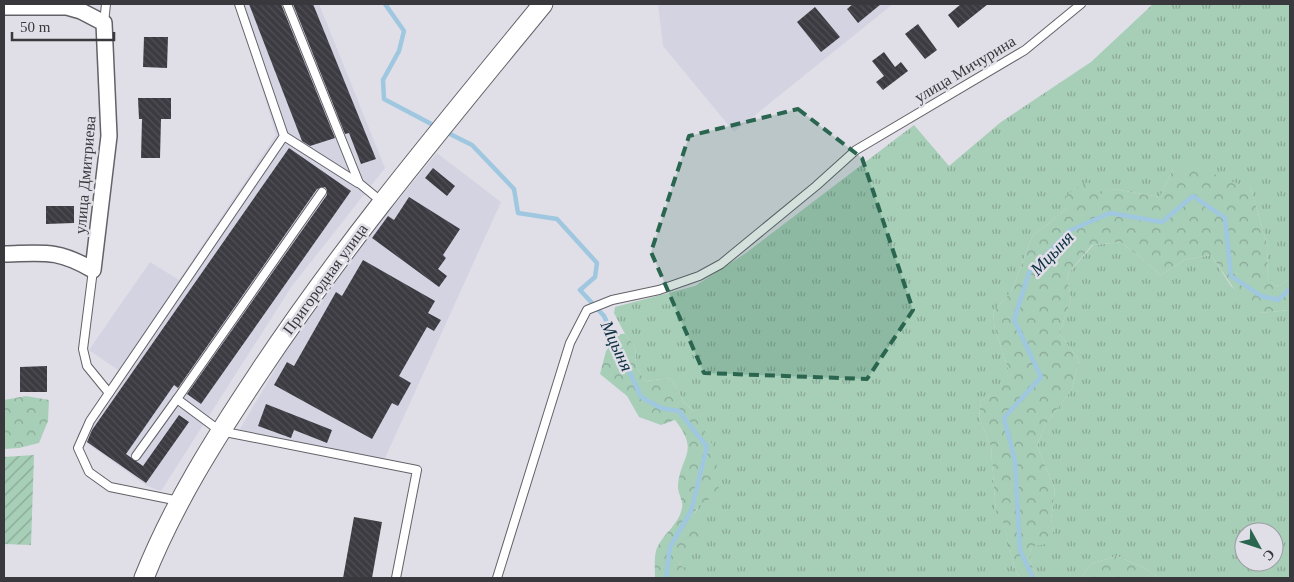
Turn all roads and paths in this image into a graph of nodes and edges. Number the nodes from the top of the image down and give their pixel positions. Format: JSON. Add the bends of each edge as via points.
{"nodes":[{"id":1,"x":106,"y":4,"type":"edge"},
{"id":2,"x":239,"y":4,"type":"edge"},
{"id":3,"x":288,"y":4,"type":"edge"},
{"id":4,"x":543,"y":4,"type":"edge"},
{"id":5,"x":1081,"y":4,"type":"edge"},
{"id":6,"x":4,"y":7,"type":"edge"},
{"id":7,"x":104,"y":23,"type":"junction"},
{"id":8,"x":284,"y":136,"type":"junction"},
{"id":9,"x":359,"y":183,"type":"junction"},
{"id":10,"x":322,"y":192,"type":"dead end"},
{"id":11,"x":382,"y":202,"type":"junction"},
{"id":12,"x":4,"y":254,"type":"edge"},
{"id":13,"x":93,"y":270,"type":"junction"},
{"id":14,"x":109,"y":392,"type":"junction"},
{"id":15,"x":177,"y":399,"type":"junction"},
{"id":16,"x":220,"y":431,"type":"junction"},
{"id":17,"x":136,"y":456,"type":"dead end"},
{"id":18,"x":179,"y":501,"type":"junction"},
{"id":19,"x":144,"y":578,"type":"edge"},
{"id":20,"x":396,"y":578,"type":"edge"},
{"id":21,"x":497,"y":578,"type":"edge"}],
"edges":[{"from":1,"to":7,"type":"lane"},
{"from":2,"to":8,"type":"lane"},
{"from":3,"to":9,"type":"lane"},
{"from":4,"to":11,"type":"street","name":"Пригородная улица"},
{"from":5,"to":21,"type":"lane","name":"улица Мичурина","via":[[1025,50],[856,150],[721,264],[660,290],[612,300],[587,310],[570,343]]},
{"from":6,"to":7,"type":"street","via":[[66,7],[81,10]]},
{"from":7,"to":13,"type":"street","name":"улица Дмитриева","via":[[109,136]]},
{"from":8,"to":9,"type":"lane"},
{"from":8,"to":14,"type":"lane"},
{"from":9,"to":11,"type":"lane"},
{"from":10,"to":15,"type":"lane"},
{"from":11,"to":16,"type":"street","name":"Пригородная улица","via":[[276,347]]},
{"from":12,"to":13,"type":"street","via":[[54,253],[71,257]]},
{"from":13,"to":14,"type":"lane","via":[[83,349],[87,366]]},
{"from":14,"to":18,"type":"lane","via":[[90,421],[78,448],[90,472],[110,487]]},
{"from":15,"to":16,"type":"lane"},
{"from":15,"to":17,"type":"lane"},
{"from":16,"to":18,"type":"street","name":"Пригородная улица"},
{"from":16,"to":20,"type":"lane","via":[[417,470]]},
{"from":18,"to":19,"type":"street","name":"Пригородная улица"}]}
